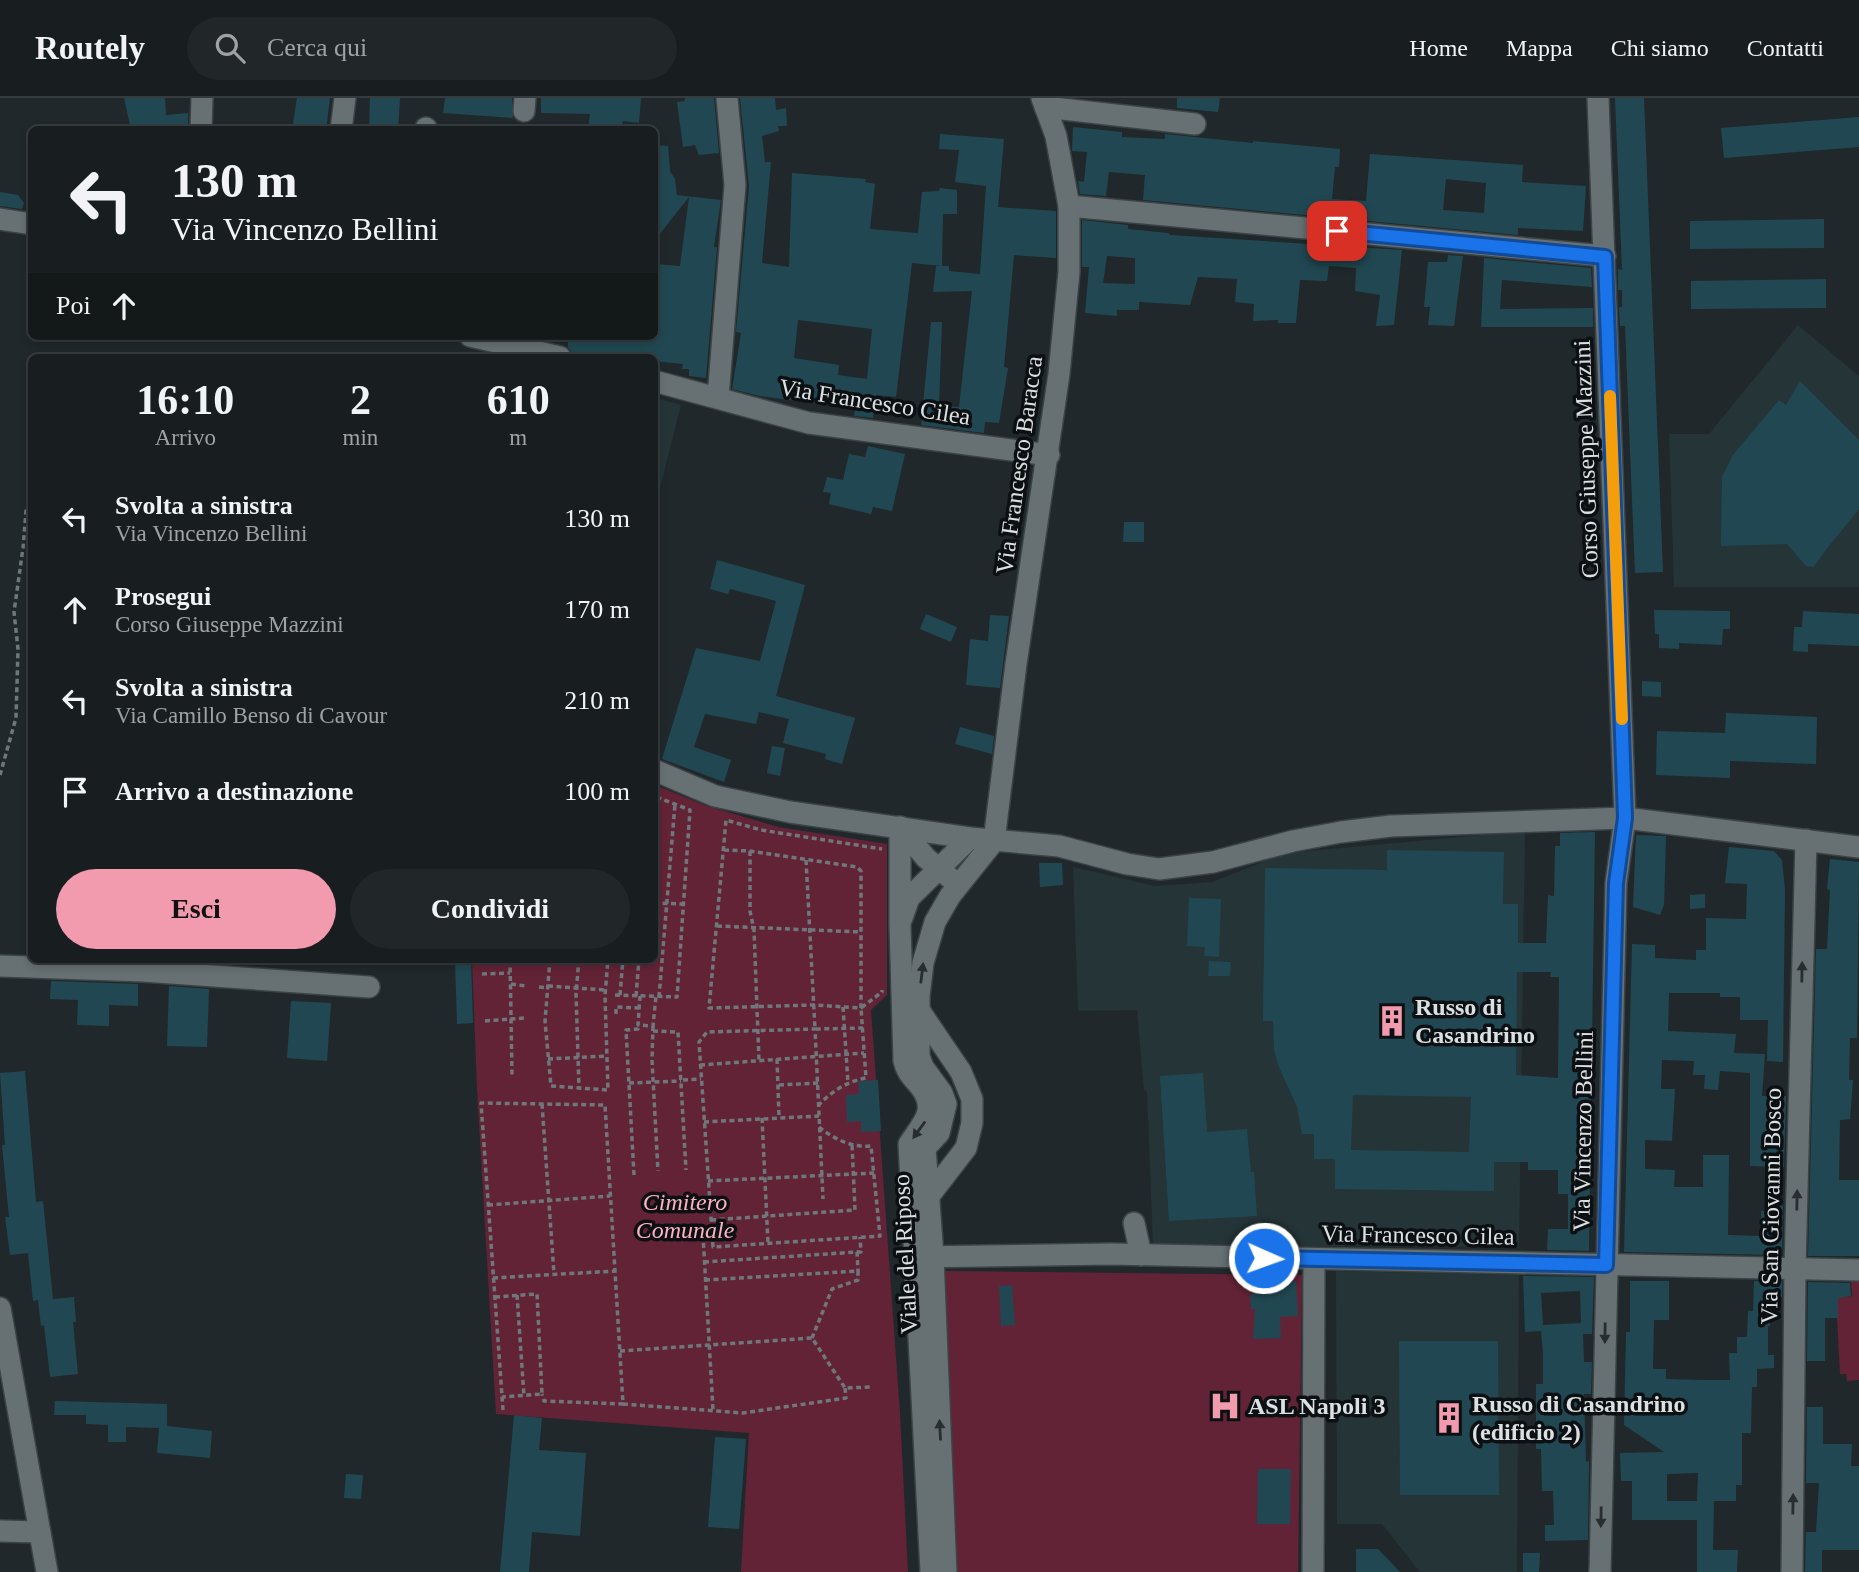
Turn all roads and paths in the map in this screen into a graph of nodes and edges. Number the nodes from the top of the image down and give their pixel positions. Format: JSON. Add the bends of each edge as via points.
{"nodes":[{"id":1,"x":202,"y":98,"type":"edge"},
{"id":2,"x":345,"y":98,"type":"edge"},
{"id":3,"x":727,"y":98,"type":"edge"},
{"id":4,"x":1598,"y":98,"type":"edge"},
{"id":5,"x":1043,"y":102,"type":"edge"},
{"id":6,"x":1195,"y":124,"type":"dead end"},
{"id":7,"x":201,"y":126,"type":"edge"},
{"id":8,"x":342,"y":126,"type":"edge"},
{"id":9,"x":1069,"y":206,"type":"junction"},
{"id":10,"x":0,"y":219,"type":"edge"},
{"id":11,"x":28,"y":223,"type":"edge"},
{"id":12,"x":1605,"y":257,"type":"junction"},
{"id":13,"x":495,"y":340,"type":"edge"},
{"id":14,"x":550,"y":349,"type":"edge"},
{"id":15,"x":658,"y":382,"type":"edge"},
{"id":16,"x":718,"y":398,"type":"junction"},
{"id":17,"x":1049,"y":455,"type":"junction"},
{"id":18,"x":28,"y":507,"type":"edge"},
{"id":19,"x":658,"y":773,"type":"edge"},
{"id":20,"x":0,"y":775,"type":"edge"},
{"id":21,"x":658,"y":797,"type":"edge"},
{"id":22,"x":676,"y":804,"type":"junction"},
{"id":23,"x":1625,"y":818,"type":"junction"},
{"id":24,"x":900,"y":827,"type":"junction"},
{"id":25,"x":970,"y":838,"type":"junction"},
{"id":26,"x":1806,"y":840,"type":"junction"},
{"id":27,"x":994,"y":841,"type":"junction"},
{"id":28,"x":1859,"y":847,"type":"edge"},
{"id":29,"x":724,"y":849,"type":"junction"},
{"id":30,"x":750,"y":851,"type":"junction"},
{"id":31,"x":806,"y":860,"type":"junction"},
{"id":32,"x":882,"y":862,"type":"dead end"},
{"id":33,"x":938,"y":869,"type":"junction"},
{"id":34,"x":961,"y":883,"type":"junction"},
{"id":35,"x":922,"y":886,"type":"junction"},
{"id":36,"x":658,"y":903,"type":"edge"},
{"id":37,"x":667,"y":903,"type":"junction"},
{"id":38,"x":683,"y":904,"type":"junction"},
{"id":39,"x":943,"y":908,"type":"junction"},
{"id":40,"x":900,"y":925,"type":"junction"},
{"id":41,"x":717,"y":926,"type":"junction"},
{"id":42,"x":753,"y":926,"type":"junction"},
{"id":43,"x":810,"y":929,"type":"junction"},
{"id":44,"x":861,"y":932,"type":"junction"},
{"id":45,"x":510,"y":963,"type":"edge"},
{"id":46,"x":550,"y":963,"type":"edge"},
{"id":47,"x":579,"y":963,"type":"edge"},
{"id":48,"x":608,"y":963,"type":"edge"},
{"id":49,"x":622,"y":963,"type":"edge"},
{"id":50,"x":639,"y":963,"type":"edge"},
{"id":51,"x":144,"y":965,"type":"edge"},
{"id":52,"x":0,"y":967,"type":"edge"},
{"id":53,"x":510,"y":973,"type":"junction"},
{"id":54,"x":482,"y":974,"type":"dead end"},
{"id":55,"x":882,"y":979,"type":"dead end"},
{"id":56,"x":511,"y":984,"type":"junction"},
{"id":57,"x":526,"y":986,"type":"dead end"},
{"id":58,"x":369,"y":987,"type":"dead end"},
{"id":59,"x":539,"y":987,"type":"dead end"},
{"id":60,"x":548,"y":987,"type":"junction"},
{"id":61,"x":576,"y":988,"type":"junction"},
{"id":62,"x":611,"y":994,"type":"junction"},
{"id":63,"x":638,"y":996,"type":"junction"},
{"id":64,"x":657,"y":996,"type":"junction"},
{"id":65,"x":814,"y":1005,"type":"junction"},
{"id":66,"x":757,"y":1007,"type":"junction"},
{"id":67,"x":843,"y":1007,"type":"junction"},
{"id":68,"x":639,"y":1008,"type":"junction"},
{"id":69,"x":862,"y":1008,"type":"junction"},
{"id":70,"x":919,"y":1010,"type":"junction"},
{"id":71,"x":615,"y":1014,"type":"dead end"},
{"id":72,"x":511,"y":1018,"type":"junction"},
{"id":73,"x":524,"y":1018,"type":"dead end"},
{"id":74,"x":485,"y":1021,"type":"dead end"},
{"id":75,"x":638,"y":1025,"type":"junction"},
{"id":76,"x":845,"y":1028,"type":"junction"},
{"id":77,"x":863,"y":1028,"type":"junction"},
{"id":78,"x":653,"y":1029,"type":"junction"},
{"id":79,"x":815,"y":1029,"type":"junction"},
{"id":80,"x":757,"y":1031,"type":"junction"},
{"id":81,"x":864,"y":1053,"type":"junction"},
{"id":82,"x":847,"y":1054,"type":"junction"},
{"id":83,"x":607,"y":1056,"type":"junction"},
{"id":84,"x":817,"y":1056,"type":"junction"},
{"id":85,"x":577,"y":1058,"type":"junction"},
{"id":86,"x":548,"y":1059,"type":"junction"},
{"id":87,"x":777,"y":1059,"type":"junction"},
{"id":88,"x":759,"y":1060,"type":"junction"},
{"id":89,"x":700,"y":1065,"type":"junction"},
{"id":90,"x":512,"y":1075,"type":"dead end"},
{"id":91,"x":701,"y":1079,"type":"junction"},
{"id":92,"x":682,"y":1080,"type":"junction"},
{"id":93,"x":653,"y":1082,"type":"junction"},
{"id":94,"x":629,"y":1083,"type":"junction"},
{"id":95,"x":818,"y":1083,"type":"junction"},
{"id":96,"x":848,"y":1083,"type":"junction"},
{"id":97,"x":779,"y":1085,"type":"junction"},
{"id":98,"x":579,"y":1088,"type":"junction"},
{"id":99,"x":542,"y":1104,"type":"junction"},
{"id":100,"x":818,"y":1106,"type":"junction"},
{"id":101,"x":819,"y":1116,"type":"junction"},
{"id":102,"x":779,"y":1117,"type":"junction"},
{"id":103,"x":762,"y":1118,"type":"junction"},
{"id":104,"x":704,"y":1122,"type":"junction"},
{"id":105,"x":819,"y":1127,"type":"junction"},
{"id":106,"x":852,"y":1144,"type":"junction"},
{"id":107,"x":686,"y":1170,"type":"dead end"},
{"id":108,"x":658,"y":1171,"type":"dead end"},
{"id":109,"x":873,"y":1172,"type":"junction"},
{"id":110,"x":853,"y":1174,"type":"junction"},
{"id":111,"x":634,"y":1175,"type":"dead end"},
{"id":112,"x":822,"y":1175,"type":"junction"},
{"id":113,"x":765,"y":1178,"type":"junction"},
{"id":114,"x":708,"y":1181,"type":"junction"},
{"id":115,"x":610,"y":1196,"type":"junction"},
{"id":116,"x":929,"y":1196,"type":"junction"},
{"id":117,"x":823,"y":1199,"type":"dead end"},
{"id":118,"x":549,"y":1200,"type":"junction"},
{"id":119,"x":488,"y":1205,"type":"junction"},
{"id":120,"x":768,"y":1216,"type":"junction"},
{"id":121,"x":711,"y":1220,"type":"junction"},
{"id":122,"x":1134,"y":1223,"type":"dead end"},
{"id":123,"x":712,"y":1234,"type":"junction"},
{"id":124,"x":860,"y":1237,"type":"junction"},
{"id":125,"x":768,"y":1243,"type":"junction"},
{"id":126,"x":857,"y":1252,"type":"junction"},
{"id":127,"x":1141,"y":1255,"type":"junction"},
{"id":128,"x":923,"y":1256,"type":"junction"},
{"id":129,"x":1314,"y":1260,"type":"junction"},
{"id":130,"x":704,"y":1262,"type":"junction"},
{"id":131,"x":1606,"y":1265,"type":"junction"},
{"id":132,"x":1795,"y":1268,"type":"junction"},
{"id":133,"x":1859,"y":1270,"type":"edge"},
{"id":134,"x":615,"y":1271,"type":"junction"},
{"id":135,"x":858,"y":1271,"type":"junction"},
{"id":136,"x":554,"y":1274,"type":"junction"},
{"id":137,"x":493,"y":1278,"type":"junction"},
{"id":138,"x":705,"y":1280,"type":"junction"},
{"id":139,"x":517,"y":1295,"type":"junction"},
{"id":140,"x":495,"y":1297,"type":"junction"},
{"id":141,"x":0,"y":1308,"type":"edge"},
{"id":142,"x":813,"y":1338,"type":"junction"},
{"id":143,"x":709,"y":1346,"type":"junction"},
{"id":144,"x":620,"y":1351,"type":"junction"},
{"id":145,"x":6,"y":1378,"type":"edge"},
{"id":146,"x":872,"y":1387,"type":"dead end"},
{"id":147,"x":845,"y":1388,"type":"junction"},
{"id":148,"x":542,"y":1394,"type":"junction"},
{"id":149,"x":524,"y":1396,"type":"junction"},
{"id":150,"x":502,"y":1397,"type":"junction"},
{"id":151,"x":622,"y":1404,"type":"junction"},
{"id":152,"x":503,"y":1410,"type":"dead end"},
{"id":153,"x":713,"y":1410,"type":"junction"},
{"id":154,"x":0,"y":1531,"type":"edge"},
{"id":155,"x":39,"y":1532,"type":"junction"},
{"id":156,"x":47,"y":1572,"type":"edge"},
{"id":157,"x":931,"y":1572,"type":"edge"},
{"id":158,"x":946,"y":1572,"type":"edge"},
{"id":159,"x":1313,"y":1572,"type":"edge"},
{"id":160,"x":1600,"y":1572,"type":"edge"},
{"id":161,"x":1792,"y":1572,"type":"edge"}],
"edges":[{"from":1,"to":7,"type":"street"},
{"from":2,"to":8,"type":"street"},
{"from":3,"to":16,"type":"street","via":[[735,185]]},
{"from":4,"to":12,"type":"street","name":"Corso Giuseppe Mazzini"},
{"from":5,"to":6,"type":"street"},
{"from":5,"to":9,"type":"street","name":"Via Francesco Baracca","via":[[1056,136]]},
{"from":9,"to":12,"type":"street"},
{"from":9,"to":17,"type":"street","name":"Via Francesco Baracca","via":[[1069,272]]},
{"from":10,"to":11,"type":"street"},
{"from":12,"to":23,"type":"street","name":"Corso Giuseppe Mazzini"},
{"from":13,"to":14,"type":"street"},
{"from":15,"to":16,"type":"street","name":"Via Francesco Cilea"},
{"from":16,"to":17,"type":"street","name":"Via Francesco Cilea","via":[[809,423]]},
{"from":17,"to":27,"type":"street","name":"Via Francesco Baracca"},
{"from":18,"to":20,"type":"path","via":[[14,612],[16,718]]},
{"from":19,"to":24,"type":"street","via":[[715,796]]},
{"from":21,"to":22,"type":"path"},
{"from":22,"to":37,"type":"path"},
{"from":22,"to":38,"type":"path","via":[[690,810]]},
{"from":23,"to":26,"type":"street"},
{"from":23,"to":27,"type":"street","via":[[1391,826],[1159,869],[1059,846]]},
{"from":23,"to":131,"type":"street","name":"Via Vincenzo Bellini","via":[[1616,883]]},
{"from":24,"to":25,"type":"street"},
{"from":24,"to":33,"type":"street"},
{"from":24,"to":40,"type":"street","name":"Viale del Riposo"},
{"from":25,"to":27,"type":"street"},
{"from":25,"to":33,"type":"street","name":"Viale del Riposo"},
{"from":26,"to":28,"type":"street"},
{"from":132,"to":26,"type":"street","name":"Via San Giovanni Bosco","one_way":true},
{"from":27,"to":34,"type":"street","name":"Viale del Riposo"},
{"from":29,"to":30,"type":"path"},
{"from":29,"to":32,"type":"path","via":[[726,820],[761,830],[882,848]]},
{"from":29,"to":41,"type":"path"},
{"from":30,"to":31,"type":"path"},
{"from":30,"to":42,"type":"path"},
{"from":31,"to":43,"type":"path"},
{"from":31,"to":44,"type":"path","via":[[861,871]]},
{"from":33,"to":34,"type":"street"},
{"from":33,"to":35,"type":"street","name":"Viale del Riposo"},
{"from":34,"to":39,"type":"street","name":"Viale del Riposo"},
{"from":35,"to":39,"type":"street","via":[[933,882],[942,887]]},
{"from":35,"to":40,"type":"street","name":"Viale del Riposo","via":[[909,898]]},
{"from":36,"to":37,"type":"path"},
{"from":37,"to":38,"type":"path"},
{"from":37,"to":64,"type":"path"},
{"from":38,"to":64,"type":"path","via":[[677,997]]},
{"from":70,"to":39,"type":"street","name":"Viale del Riposo","one_way":true,"via":[[922,963]]},
{"from":40,"to":128,"type":"street","name":"Viale del Riposo","one_way":true,"via":[[905,1069],[924,1092],[928,1105],[926,1119],[908,1144]]},
{"from":41,"to":42,"type":"path"},
{"from":41,"to":66,"type":"path","via":[[709,1008]]},
{"from":42,"to":43,"type":"path"},
{"from":42,"to":66,"type":"path"},
{"from":43,"to":44,"type":"path"},
{"from":43,"to":65,"type":"path"},
{"from":44,"to":69,"type":"path"},
{"from":45,"to":53,"type":"path"},
{"from":46,"to":60,"type":"path"},
{"from":47,"to":61,"type":"path"},
{"from":48,"to":62,"type":"path"},
{"from":49,"to":62,"type":"path"},
{"from":50,"to":63,"type":"path"},
{"from":51,"to":52,"type":"street"},
{"from":51,"to":58,"type":"street"},
{"from":53,"to":54,"type":"path"},
{"from":53,"to":56,"type":"path"},
{"from":55,"to":69,"type":"path","via":[[882,992]]},
{"from":56,"to":57,"type":"path"},
{"from":56,"to":72,"type":"path"},
{"from":59,"to":60,"type":"path"},
{"from":60,"to":61,"type":"path"},
{"from":60,"to":86,"type":"path"},
{"from":61,"to":62,"type":"path"},
{"from":61,"to":85,"type":"path"},
{"from":62,"to":63,"type":"path"},
{"from":62,"to":83,"type":"path"},
{"from":63,"to":64,"type":"path"},
{"from":63,"to":68,"type":"path"},
{"from":64,"to":78,"type":"path"},
{"from":65,"to":66,"type":"path"},
{"from":65,"to":67,"type":"path"},
{"from":65,"to":79,"type":"path"},
{"from":66,"to":80,"type":"path"},
{"from":67,"to":69,"type":"path"},
{"from":67,"to":76,"type":"path"},
{"from":68,"to":71,"type":"path","via":[[616,1007]]},
{"from":68,"to":75,"type":"path"},
{"from":69,"to":77,"type":"path"},
{"from":70,"to":116,"type":"street","name":"Viale del Riposo","via":[[919,1056],[946,1104],[939,1133],[925,1149]]},
{"from":70,"to":116,"type":"street","via":[[961,1072],[972,1099],[966,1148]]},
{"from":72,"to":73,"type":"path"},
{"from":72,"to":74,"type":"path"},
{"from":72,"to":90,"type":"path"},
{"from":75,"to":78,"type":"path"},
{"from":75,"to":94,"type":"path","via":[[638,1030],[626,1030]]},
{"from":76,"to":77,"type":"path"},
{"from":76,"to":79,"type":"path"},
{"from":76,"to":82,"type":"path"},
{"from":77,"to":81,"type":"path"},
{"from":78,"to":92,"type":"path","via":[[678,1032]]},
{"from":78,"to":93,"type":"path"},
{"from":79,"to":80,"type":"path"},
{"from":79,"to":84,"type":"path"},
{"from":80,"to":88,"type":"path"},
{"from":80,"to":89,"type":"path","via":[[707,1032],[699,1042]]},
{"from":81,"to":82,"type":"path"},
{"from":81,"to":96,"type":"path","via":[[866,1078]]},
{"from":82,"to":84,"type":"path"},
{"from":82,"to":96,"type":"path"},
{"from":83,"to":85,"type":"path"},
{"from":83,"to":98,"type":"path","via":[[608,1090]]},
{"from":84,"to":87,"type":"path"},
{"from":84,"to":95,"type":"path"},
{"from":85,"to":86,"type":"path"},
{"from":85,"to":98,"type":"path"},
{"from":86,"to":98,"type":"path","via":[[551,1086]]},
{"from":87,"to":88,"type":"path"},
{"from":87,"to":97,"type":"path"},
{"from":88,"to":89,"type":"path"},
{"from":89,"to":91,"type":"path"},
{"from":91,"to":92,"type":"path"},
{"from":91,"to":104,"type":"path"},
{"from":92,"to":93,"type":"path"},
{"from":92,"to":107,"type":"path"},
{"from":93,"to":94,"type":"path"},
{"from":93,"to":108,"type":"path"},
{"from":94,"to":111,"type":"path"},
{"from":95,"to":97,"type":"path"},
{"from":95,"to":100,"type":"path"},
{"from":96,"to":100,"type":"path"},
{"from":97,"to":102,"type":"path"},
{"from":99,"to":115,"type":"path","via":[[605,1105]]},
{"from":99,"to":118,"type":"path"},
{"from":99,"to":119,"type":"path","via":[[481,1103]]},
{"from":100,"to":101,"type":"path"},
{"from":101,"to":102,"type":"path"},
{"from":101,"to":105,"type":"path"},
{"from":102,"to":103,"type":"path"},
{"from":103,"to":104,"type":"path"},
{"from":103,"to":113,"type":"path"},
{"from":104,"to":114,"type":"path"},
{"from":105,"to":106,"type":"path"},
{"from":105,"to":112,"type":"path"},
{"from":106,"to":109,"type":"path","via":[[871,1146]]},
{"from":106,"to":110,"type":"path"},
{"from":109,"to":110,"type":"path"},
{"from":109,"to":124,"type":"path","via":[[880,1236]]},
{"from":110,"to":112,"type":"path"},
{"from":110,"to":120,"type":"path","via":[[855,1210]]},
{"from":112,"to":113,"type":"path"},
{"from":112,"to":117,"type":"path"},
{"from":113,"to":114,"type":"path"},
{"from":113,"to":120,"type":"path"},
{"from":114,"to":121,"type":"path"},
{"from":115,"to":118,"type":"path"},
{"from":115,"to":134,"type":"path"},
{"from":116,"to":128,"type":"street","name":"Viale del Riposo"},
{"from":118,"to":119,"type":"path"},
{"from":118,"to":136,"type":"path"},
{"from":119,"to":137,"type":"path"},
{"from":120,"to":121,"type":"path"},
{"from":120,"to":125,"type":"path"},
{"from":121,"to":123,"type":"path"},
{"from":122,"to":127,"type":"street"},
{"from":123,"to":125,"type":"path","via":[[713,1247]]},
{"from":123,"to":130,"type":"path","via":[[703,1235]]},
{"from":124,"to":125,"type":"path"},
{"from":124,"to":126,"type":"path","via":[[861,1251]]},
{"from":126,"to":130,"type":"path"},
{"from":126,"to":135,"type":"path"},
{"from":127,"to":128,"type":"street","name":"Via Francesco Cilea"},
{"from":127,"to":129,"type":"street","name":"Via Francesco Cilea"},
{"from":128,"to":157,"type":"street","name":"Viale del Riposo"},
{"from":158,"to":128,"type":"street","name":"Viale del Riposo","one_way":true},
{"from":129,"to":131,"type":"street","name":"Via Francesco Cilea"},
{"from":129,"to":159,"type":"street"},
{"from":130,"to":138,"type":"path"},
{"from":131,"to":132,"type":"street","name":"Via Francesco Cilea"},
{"from":131,"to":160,"type":"street","name":"Via Vincenzo Bellini","one_way":true},
{"from":132,"to":133,"type":"street","name":"Via Francesco Cilea"},
{"from":161,"to":132,"type":"street","name":"Via San Giovanni Bosco","one_way":true},
{"from":134,"to":136,"type":"path"},
{"from":134,"to":144,"type":"path"},
{"from":135,"to":138,"type":"path"},
{"from":135,"to":142,"type":"path","via":[[858,1280],[832,1289]]},
{"from":136,"to":137,"type":"path"},
{"from":137,"to":140,"type":"path"},
{"from":138,"to":143,"type":"path"},
{"from":139,"to":140,"type":"path"},
{"from":139,"to":148,"type":"path","via":[[537,1294]]},
{"from":139,"to":149,"type":"path"},
{"from":140,"to":150,"type":"path"},
{"from":141,"to":145,"type":"street"},
{"from":142,"to":143,"type":"path"},
{"from":142,"to":147,"type":"path"},
{"from":143,"to":144,"type":"path"},
{"from":143,"to":153,"type":"path"},
{"from":144,"to":151,"type":"path"},
{"from":145,"to":155,"type":"street"},
{"from":146,"to":147,"type":"path"},
{"from":147,"to":153,"type":"path","via":[[846,1398],[743,1413]]},
{"from":148,"to":149,"type":"path"},
{"from":148,"to":151,"type":"path","via":[[544,1401]]},
{"from":149,"to":150,"type":"path"},
{"from":150,"to":152,"type":"path"},
{"from":151,"to":153,"type":"path"},
{"from":154,"to":155,"type":"street"},
{"from":155,"to":156,"type":"street"}]}
